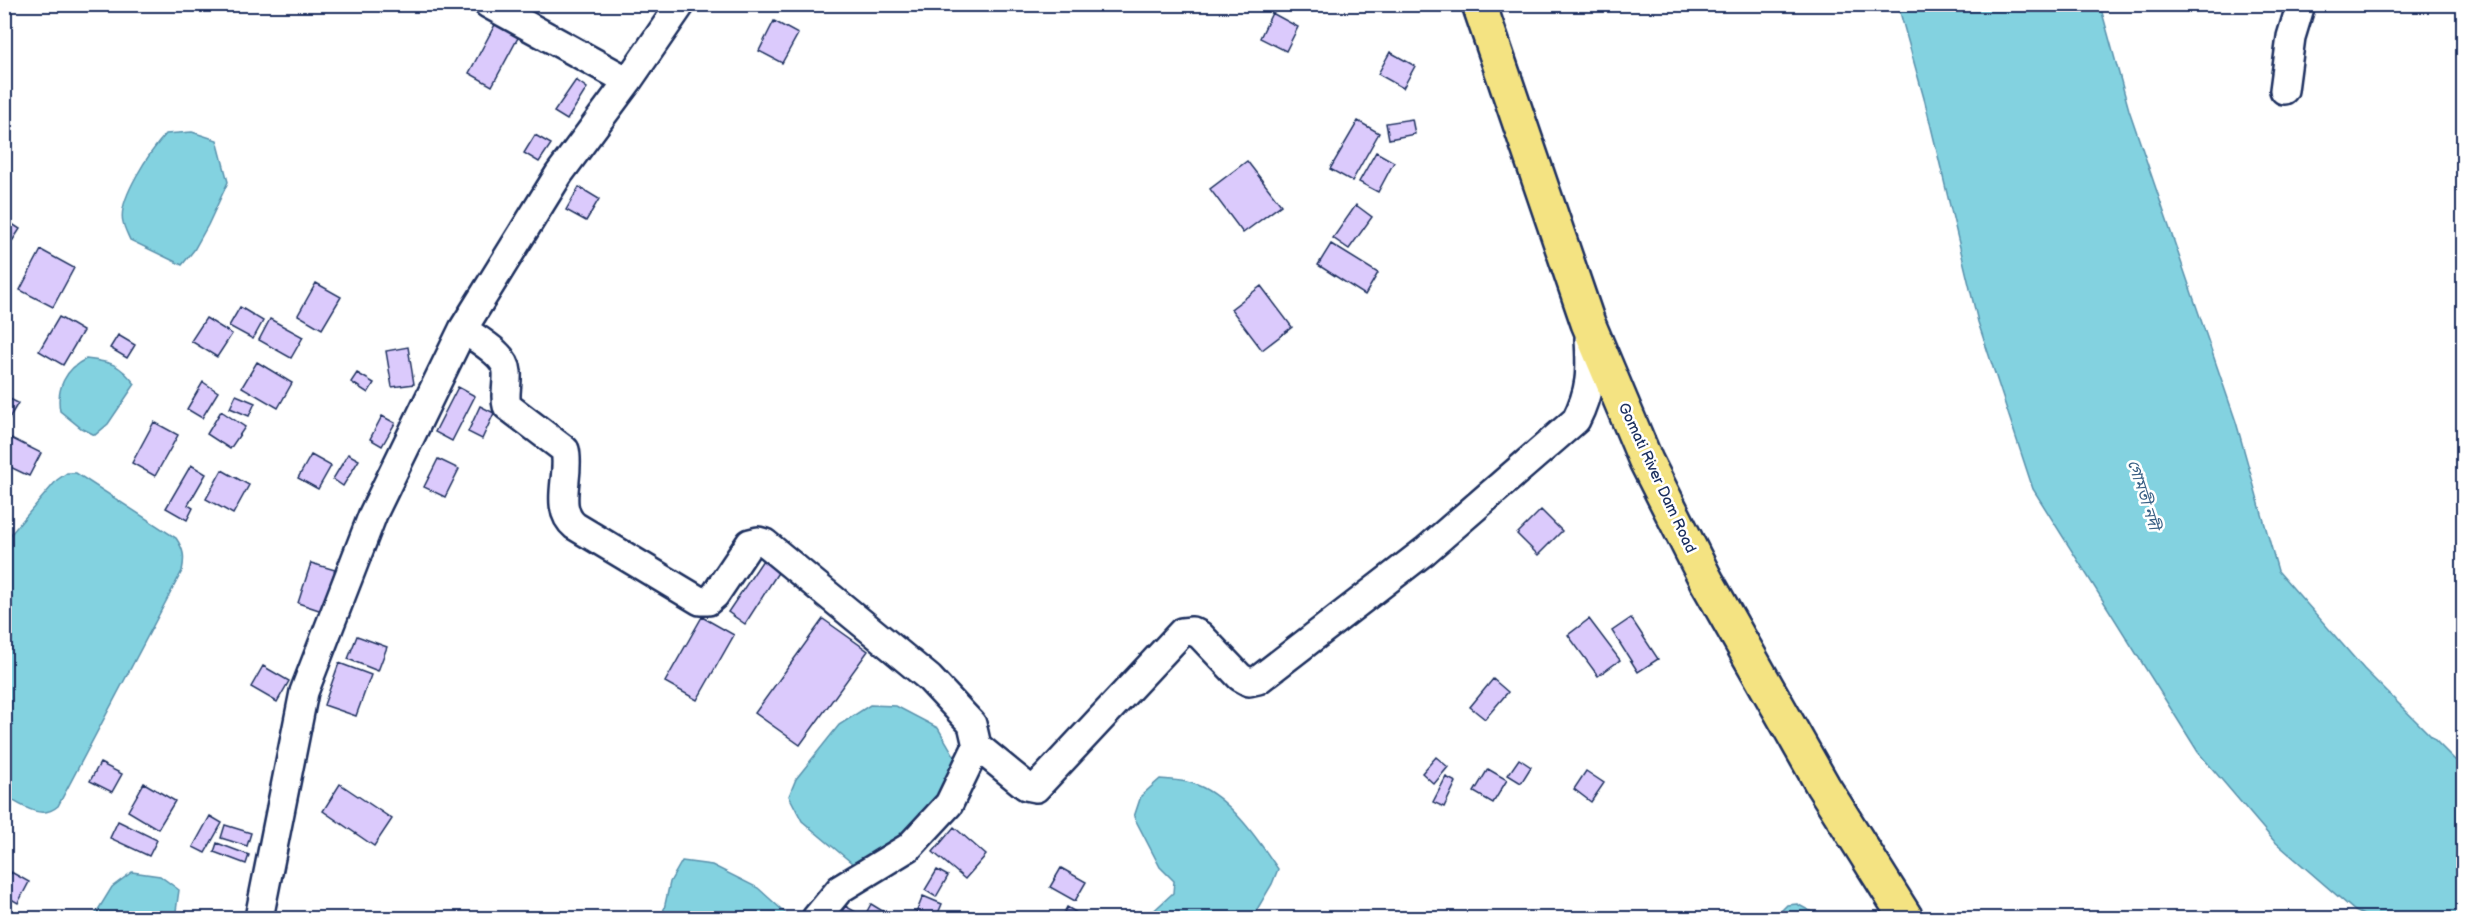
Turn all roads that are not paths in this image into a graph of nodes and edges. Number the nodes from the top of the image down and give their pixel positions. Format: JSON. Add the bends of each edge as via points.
{"nodes":[{"id":1,"x":488,"y":4,"type":"edge"},
{"id":2,"x":681,"y":4,"type":"edge"},
{"id":3,"x":1479,"y":4,"type":"edge"},
{"id":4,"x":2301,"y":4,"type":"edge"},
{"id":5,"x":628,"y":81,"type":"junction"},
{"id":6,"x":2284,"y":90,"type":"dead end"},
{"id":7,"x":1588,"y":323,"type":"junction"},
{"id":8,"x":463,"y":329,"type":"junction"},
{"id":9,"x":977,"y":746,"type":"junction"},
{"id":10,"x":1898,"y":913,"type":"edge"},
{"id":11,"x":259,"y":918,"type":"edge"},
{"id":12,"x":816,"y":918,"type":"edge"}],
"edges":[{"from":1,"to":5,"type":"street"},
{"from":2,"to":5,"type":"street"},
{"from":3,"to":7,"type":"main road","name":"Gomati River Dam Road"},
{"from":4,"to":6,"type":"street","via":[[2291,37]]},
{"from":5,"to":8,"type":"street","via":[[559,174]]},
{"from":7,"to":9,"type":"street","via":[[1592,376],[1576,420],[1425,551],[1258,680],[1249,682],[1240,677],[1200,635],[1182,632],[1036,788],[1026,786]]},
{"from":7,"to":10,"type":"main road","name":"Gomati River Dam Road","via":[[1646,461],[1706,580]]},
{"from":8,"to":9,"type":"street","via":[[504,361],[507,406],[565,450],[568,460],[563,511],[575,526],[700,601],[715,595],[750,543],[765,543],[929,678],[972,724]]},
{"from":8,"to":11,"type":"street","via":[[373,514],[304,692]]},
{"from":9,"to":12,"type":"street","via":[[949,804],[909,847],[840,889]]}]}
